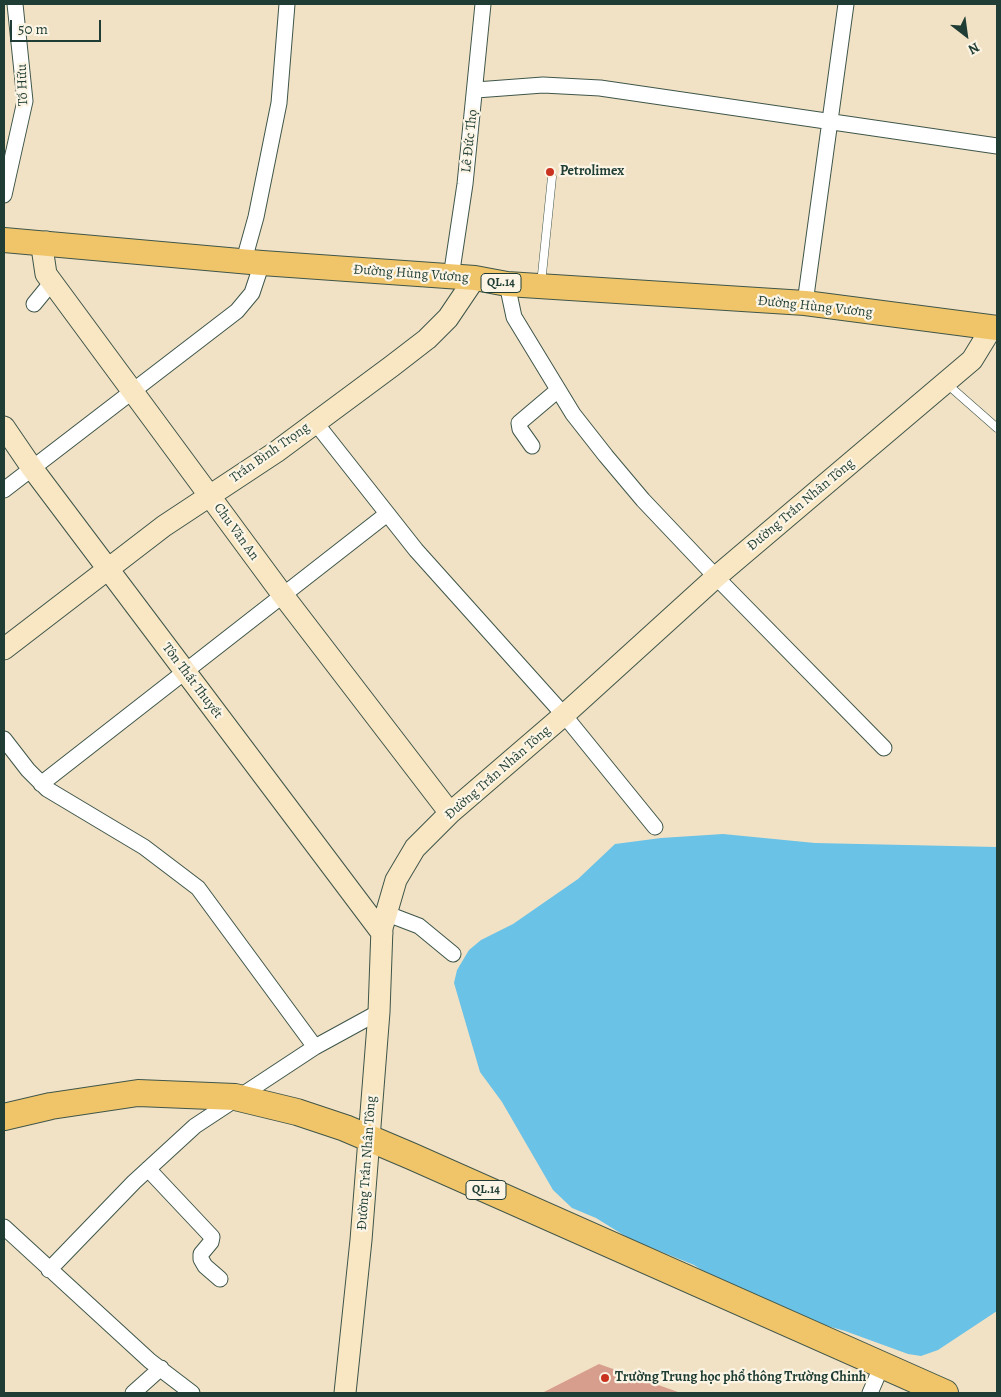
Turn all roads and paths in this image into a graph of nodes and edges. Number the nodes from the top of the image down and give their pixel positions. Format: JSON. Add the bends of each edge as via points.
{"nodes":[{"id":1,"x":15,"y":4,"type":"edge"},
{"id":2,"x":287,"y":4,"type":"edge"},
{"id":3,"x":483,"y":4,"type":"edge"},
{"id":4,"x":846,"y":4,"type":"edge"},
{"id":5,"x":476,"y":90,"type":"junction"},
{"id":6,"x":829,"y":120,"type":"junction"},
{"id":7,"x":997,"y":146,"type":"edge"},
{"id":8,"x":552,"y":177,"type":"dead end"},
{"id":9,"x":4,"y":195,"type":"edge"},
{"id":10,"x":4,"y":240,"type":"edge"},
{"id":11,"x":46,"y":242,"type":"junction"},
{"id":12,"x":253,"y":262,"type":"junction"},
{"id":13,"x":451,"y":277,"type":"junction"},
{"id":14,"x":475,"y":278,"type":"junction"},
{"id":15,"x":52,"y":282,"type":"junction"},
{"id":16,"x":507,"y":284,"type":"junction"},
{"id":17,"x":540,"y":286,"type":"junction"},
{"id":18,"x":805,"y":303,"type":"junction"},
{"id":19,"x":34,"y":304,"type":"dead end"},
{"id":20,"x":994,"y":328,"type":"edge"},
{"id":21,"x":945,"y":382,"type":"junction"},
{"id":22,"x":558,"y":390,"type":"junction"},
{"id":23,"x":132,"y":391,"type":"junction"},
{"id":24,"x":315,"y":422,"type":"junction"},
{"id":25,"x":4,"y":427,"type":"edge"},
{"id":26,"x":997,"y":428,"type":"edge"},
{"id":27,"x":532,"y":446,"type":"dead end"},
{"id":28,"x":32,"y":468,"type":"junction"},
{"id":29,"x":4,"y":490,"type":"edge"},
{"id":30,"x":209,"y":495,"type":"junction"},
{"id":31,"x":387,"y":514,"type":"junction"},
{"id":32,"x":109,"y":569,"type":"junction"},
{"id":33,"x":716,"y":577,"type":"junction"},
{"id":34,"x":282,"y":594,"type":"junction"},
{"id":35,"x":4,"y":649,"type":"edge"},
{"id":36,"x":185,"y":672,"type":"junction"},
{"id":37,"x":564,"y":715,"type":"junction"},
{"id":38,"x":4,"y":739,"type":"edge"},
{"id":39,"x":884,"y":748,"type":"dead end"},
{"id":40,"x":41,"y":784,"type":"junction"},
{"id":41,"x":450,"y":813,"type":"junction"},
{"id":42,"x":655,"y":827,"type":"dead end"},
{"id":43,"x":383,"y":923,"type":"junction"},
{"id":44,"x":453,"y":954,"type":"dead end"},
{"id":45,"x":379,"y":1012,"type":"junction"},
{"id":46,"x":315,"y":1047,"type":"junction"},
{"id":47,"x":235,"y":1097,"type":"junction"},
{"id":48,"x":4,"y":1116,"type":"edge"},
{"id":49,"x":369,"y":1138,"type":"junction"},
{"id":50,"x":148,"y":1169,"type":"junction"},
{"id":51,"x":4,"y":1227,"type":"edge"},
{"id":52,"x":50,"y":1270,"type":"junction"},
{"id":53,"x":220,"y":1278,"type":"dead end"},
{"id":54,"x":882,"y":1365,"type":"junction"},
{"id":55,"x":161,"y":1368,"type":"junction"},
{"id":56,"x":133,"y":1393,"type":"edge"},
{"id":57,"x":192,"y":1393,"type":"edge"},
{"id":58,"x":345,"y":1393,"type":"edge"},
{"id":59,"x":870,"y":1393,"type":"edge"},
{"id":60,"x":946,"y":1393,"type":"edge"}],
"edges":[{"from":1,"to":9,"type":"street","name":"Tố Hữu","via":[[25,101]]},
{"from":2,"to":12,"type":"street","via":[[279,103],[256,217]]},
{"from":3,"to":5,"type":"street","name":"Lê Đức Thọ"},
{"from":4,"to":6,"type":"street"},
{"from":5,"to":6,"type":"street","via":[[544,85],[600,88]]},
{"from":5,"to":13,"type":"street","name":"Lê Đức Thọ"},
{"from":6,"to":7,"type":"street"},
{"from":6,"to":18,"type":"street"},
{"from":8,"to":17,"type":"lane"},
{"from":10,"to":11,"type":"main road","name":"Đường Hùng Vương","number":"QL.14"},
{"from":11,"to":12,"type":"main road","name":"Đường Hùng Vương","number":"QL.14"},
{"from":11,"to":15,"type":"street","name":"Chu Văn An","via":[[44,262],[46,274]]},
{"from":12,"to":13,"type":"main road","name":"Đường Hùng Vương","number":"QL.14"},
{"from":12,"to":23,"type":"street","via":[[252,292],[237,311]]},
{"from":13,"to":14,"type":"main road","name":"Đường Hùng Vương","number":"QL.14"},
{"from":14,"to":16,"type":"main road","name":"Đường Hùng Vương","number":"QL.14"},
{"from":14,"to":24,"type":"street","name":"Trần Bình Trọng","via":[[448,318],[427,339]]},
{"from":15,"to":19,"type":"street"},
{"from":15,"to":23,"type":"street","name":"Chu Văn An"},
{"from":16,"to":17,"type":"main road","name":"Đường Hùng Vương","number":"QL.14"},
{"from":16,"to":22,"type":"street","via":[[514,317]]},
{"from":17,"to":18,"type":"main road","name":"Đường Hùng Vương","number":"QL.14"},
{"from":18,"to":20,"type":"main road","name":"Đường Hùng Vương","number":"QL.14"},
{"from":20,"to":21,"type":"street","name":"Đường Trần Nhân Tông","via":[[972,360]]},
{"from":21,"to":26,"type":"lane"},
{"from":21,"to":33,"type":"street","name":"Đường Trần Nhân Tông"},
{"from":22,"to":27,"type":"street","via":[[519,422]]},
{"from":22,"to":33,"type":"street","via":[[630,485]]},
{"from":23,"to":28,"type":"street"},
{"from":23,"to":30,"type":"street","name":"Chu Văn An"},
{"from":24,"to":30,"type":"street","name":"Trần Bình Trọng","via":[[276,452]]},
{"from":24,"to":31,"type":"street"},
{"from":25,"to":28,"type":"street","name":"Tôn Thất Thuyết"},
{"from":28,"to":29,"type":"street"},
{"from":28,"to":32,"type":"street","name":"Tôn Thất Thuyết"},
{"from":30,"to":32,"type":"street","name":"Trần Bình Trọng"},
{"from":30,"to":34,"type":"street","name":"Chu Văn An"},
{"from":31,"to":34,"type":"street"},
{"from":31,"to":37,"type":"street"},
{"from":32,"to":35,"type":"street","name":"Trần Bình Trọng"},
{"from":32,"to":36,"type":"street","name":"Tôn Thất Thuyết"},
{"from":33,"to":37,"type":"street","name":"Đường Trần Nhân Tông"},
{"from":33,"to":39,"type":"street"},
{"from":34,"to":36,"type":"street"},
{"from":34,"to":41,"type":"street","name":"Chu Văn An"},
{"from":36,"to":40,"type":"street"},
{"from":36,"to":43,"type":"street","name":"Tôn Thất Thuyết"},
{"from":37,"to":41,"type":"street","name":"Đường Trần Nhân Tông"},
{"from":37,"to":42,"type":"street"},
{"from":38,"to":40,"type":"street"},
{"from":40,"to":46,"type":"street","via":[[144,847],[198,888]]},
{"from":41,"to":43,"type":"street","name":"Đường Trần Nhân Tông","via":[[415,848],[396,880]]},
{"from":43,"to":44,"type":"street","via":[[419,926]]},
{"from":43,"to":45,"type":"street","name":"Đường Trần Nhân Tông"},
{"from":45,"to":46,"type":"street"},
{"from":45,"to":49,"type":"street","name":"Đường Trần Nhân Tông"},
{"from":46,"to":47,"type":"street"},
{"from":47,"to":48,"type":"highway","number":"QL.14","via":[[138,1093]]},
{"from":47,"to":49,"type":"highway","number":"QL.14","via":[[297,1112]]},
{"from":47,"to":50,"type":"street","via":[[195,1126]]},
{"from":49,"to":54,"type":"highway","number":"QL.14"},
{"from":49,"to":58,"type":"street","name":"Đường Trần Nhân Tông"},
{"from":50,"to":52,"type":"street"},
{"from":50,"to":53,"type":"street","via":[[212,1237],[201,1258],[204,1266]]},
{"from":51,"to":52,"type":"street"},
{"from":52,"to":55,"type":"street"},
{"from":54,"to":59,"type":"street"},
{"from":54,"to":60,"type":"highway","number":"QL.14"},
{"from":55,"to":56,"type":"street"},
{"from":55,"to":57,"type":"street"}]}
